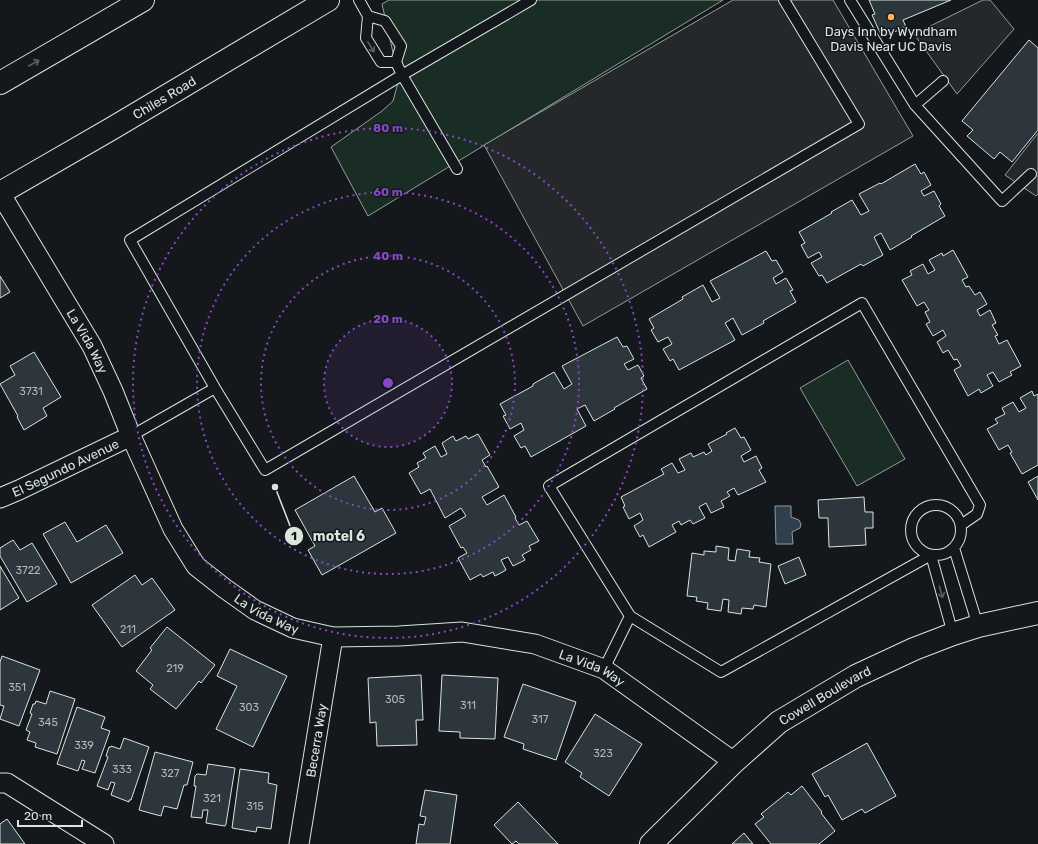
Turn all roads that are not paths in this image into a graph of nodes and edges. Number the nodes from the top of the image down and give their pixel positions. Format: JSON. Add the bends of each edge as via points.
{"nodes":[{"id":1,"x":143,"y":0,"type":"edge"},
{"id":2,"x":328,"y":0,"type":"edge"},
{"id":3,"x":359,"y":0,"type":"edge"},
{"id":4,"x":531,"y":0,"type":"edge"},
{"id":5,"x":784,"y":0,"type":"edge"},
{"id":6,"x":850,"y":0,"type":"edge"},
{"id":7,"x":368,"y":16,"type":"junction"},
{"id":8,"x":396,"y":62,"type":"junction"},
{"id":9,"x":402,"y":75,"type":"junction"},
{"id":10,"x":943,"y":81,"type":"dead end"},
{"id":11,"x":0,"y":83,"type":"edge"},
{"id":12,"x":915,"y":105,"type":"junction"},
{"id":13,"x":457,"y":169,"type":"dead end"},
{"id":14,"x":1031,"y":174,"type":"dead end"},
{"id":15,"x":0,"y":193,"type":"edge"},
{"id":16,"x":215,"y":388,"type":"junction"},
{"id":17,"x":130,"y":436,"type":"junction"},
{"id":18,"x":0,"y":498,"type":"edge"},
{"id":19,"x":961,"y":525,"type":"junction"},
{"id":20,"x":954,"y":548,"type":"junction"},
{"id":21,"x":931,"y":555,"type":"junction"},
{"id":22,"x":1038,"y":613,"type":"edge"},
{"id":23,"x":630,"y":616,"type":"junction"},
{"id":24,"x":978,"y":626,"type":"junction"},
{"id":25,"x":953,"y":634,"type":"junction"},
{"id":26,"x":333,"y":637,"type":"junction"},
{"id":27,"x":604,"y":669,"type":"junction"},
{"id":28,"x":734,"y":762,"type":"junction"},
{"id":29,"x":0,"y":783,"type":"edge"},
{"id":30,"x":104,"y":844,"type":"edge"},
{"id":31,"x":299,"y":844,"type":"edge"},
{"id":32,"x":651,"y":844,"type":"edge"}],
"edges":[{"from":11,"to":1,"type":"main road","one_way":true},
{"from":2,"to":15,"type":"main road","name":"Chiles Road"},
{"from":3,"to":7,"type":"lane"},
{"from":4,"to":9,"type":"lane"},
{"from":5,"to":16,"type":"lane","via":[[859,124],[265,470]]},
{"from":6,"to":12,"type":"lane"},
{"from":7,"to":8,"type":"lane","via":[[385,21],[401,46]]},
{"from":7,"to":8,"type":"lane","one_way":true,"via":[[366,38],[381,62]]},
{"from":8,"to":9,"type":"lane"},
{"from":9,"to":13,"type":"lane"},
{"from":9,"to":16,"type":"lane","via":[[130,240]]},
{"from":10,"to":12,"type":"lane"},
{"from":12,"to":14,"type":"lane","via":[[1002,201]]},
{"from":15,"to":17,"type":"street","name":"La Vida Way","via":[[92,346]]},
{"from":16,"to":17,"type":"lane"},
{"from":17,"to":18,"type":"street","name":"El Segundo Avenue"},
{"from":17,"to":26,"type":"street","name":"La Vida Way","via":[[173,529],[196,566],[255,610],[293,628]]},
{"from":19,"to":20,"type":"lane","via":[[962,533]]},
{"from":19,"to":21,"type":"lane","via":[[959,517],[946,506],[929,506],[916,515],[912,522],[912,539],[923,552]]},
{"from":19,"to":23,"type":"lane","via":[[977,514],[980,505],[862,303],[549,486]]},
{"from":20,"to":21,"type":"lane","via":[[947,553]]},
{"from":20,"to":24,"type":"lane"},
{"from":21,"to":23,"type":"lane","via":[[722,672]]},
{"from":21,"to":25,"type":"lane","one_way":true},
{"from":22,"to":24,"type":"main road","name":"Cowell Boulevard"},
{"from":23,"to":27,"type":"lane"},
{"from":24,"to":25,"type":"main road","name":"Cowell Boulevard"},
{"from":25,"to":28,"type":"main road","name":"Cowell Boulevard","via":[[856,676],[779,722]]},
{"from":26,"to":27,"type":"street","name":"La Vida Way","via":[[462,632],[535,644]]},
{"from":26,"to":31,"type":"street","name":"Becerra Way"},
{"from":27,"to":28,"type":"street","name":"La Vida Way"},
{"from":28,"to":32,"type":"main road","name":"Cowell Boulevard"},
{"from":29,"to":30,"type":"street","via":[[7,783]]}]}
